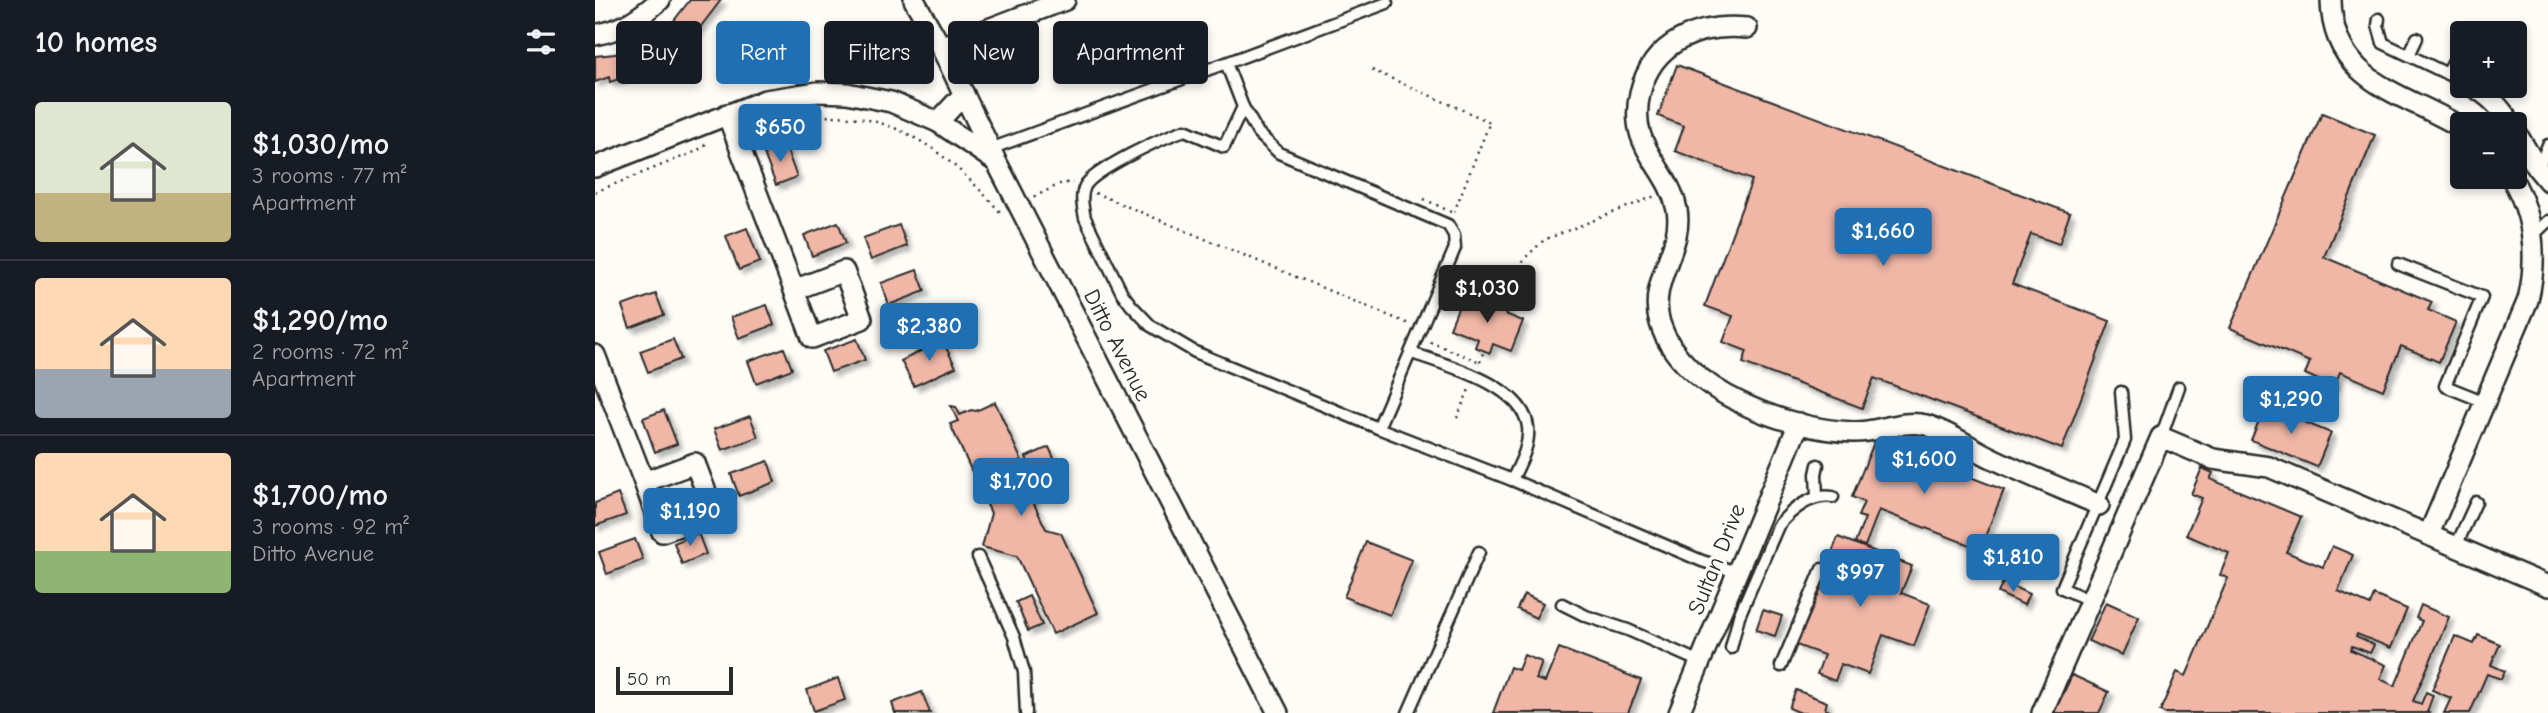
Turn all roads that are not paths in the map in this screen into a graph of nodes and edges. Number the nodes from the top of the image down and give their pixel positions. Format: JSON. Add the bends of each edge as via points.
{"nodes":[{"id":1,"x":660,"y":0,"type":"edge"},
{"id":2,"x":914,"y":0,"type":"edge"},
{"id":3,"x":1065,"y":0,"type":"edge"},
{"id":4,"x":2331,"y":0,"type":"edge"},
{"id":5,"x":1387,"y":3,"type":"dead end"},
{"id":6,"x":2379,"y":19,"type":"dead end"},
{"id":7,"x":1747,"y":28,"type":"dead end"},
{"id":8,"x":595,"y":35,"type":"edge"},
{"id":9,"x":2417,"y":38,"type":"dead end"},
{"id":10,"x":941,"y":47,"type":"junction"},
{"id":11,"x":2409,"y":55,"type":"junction"},
{"id":12,"x":1226,"y":63,"type":"junction"},
{"id":13,"x":2450,"y":69,"type":"edge"},
{"id":14,"x":2447,"y":74,"type":"junction"},
{"id":15,"x":2450,"y":75,"type":"edge"},
{"id":16,"x":964,"y":94,"type":"junction"},
{"id":17,"x":2491,"y":98,"type":"edge"},
{"id":18,"x":1243,"y":107,"type":"junction"},
{"id":19,"x":2503,"y":112,"type":"edge"},
{"id":20,"x":727,"y":114,"type":"junction"},
{"id":21,"x":938,"y":122,"type":"junction"},
{"id":22,"x":2450,"y":122,"type":"edge"},
{"id":23,"x":2548,"y":145,"type":"edge"},
{"id":24,"x":2527,"y":150,"type":"edge"},
{"id":25,"x":993,"y":155,"type":"junction"},
{"id":26,"x":595,"y":167,"type":"edge"},
{"id":27,"x":2543,"y":175,"type":"edge"},
{"id":28,"x":2517,"y":189,"type":"edge"},
{"id":29,"x":2548,"y":221,"type":"edge"},
{"id":30,"x":2532,"y":236,"type":"junction"},
{"id":31,"x":2398,"y":264,"type":"dead end"},
{"id":32,"x":794,"y":290,"type":"dead end"},
{"id":33,"x":1412,"y":353,"type":"junction"},
{"id":34,"x":595,"y":355,"type":"edge"},
{"id":35,"x":2179,"y":387,"type":"dead end"},
{"id":36,"x":2122,"y":392,"type":"dead end"},
{"id":37,"x":2485,"y":402,"type":"junction"},
{"id":38,"x":1800,"y":423,"type":"junction"},
{"id":39,"x":1378,"y":428,"type":"junction"},
{"id":40,"x":2161,"y":437,"type":"junction"},
{"id":41,"x":1818,"y":465,"type":"dead end"},
{"id":42,"x":1512,"y":480,"type":"junction"},
{"id":43,"x":644,"y":482,"type":"dead end"},
{"id":44,"x":1817,"y":497,"type":"junction"},
{"id":45,"x":1833,"y":497,"type":"dead end"},
{"id":46,"x":2476,"y":502,"type":"dead end"},
{"id":47,"x":2099,"y":505,"type":"junction"},
{"id":48,"x":2429,"y":534,"type":"junction"},
{"id":49,"x":2456,"y":546,"type":"junction"},
{"id":50,"x":1479,"y":552,"type":"dead end"},
{"id":51,"x":978,"y":558,"type":"dead end"},
{"id":52,"x":1822,"y":569,"type":"dead end"},
{"id":53,"x":1736,"y":572,"type":"junction"},
{"id":54,"x":2548,"y":586,"type":"edge"},
{"id":55,"x":2092,"y":601,"type":"junction"},
{"id":56,"x":1562,"y":604,"type":"dead end"},
{"id":57,"x":1731,"y":648,"type":"dead end"},
{"id":58,"x":1700,"y":663,"type":"junction"},
{"id":59,"x":1781,"y":666,"type":"dead end"},
{"id":60,"x":1026,"y":713,"type":"edge"},
{"id":61,"x":1278,"y":713,"type":"edge"},
{"id":62,"x":1408,"y":713,"type":"edge"},
{"id":63,"x":1679,"y":713,"type":"edge"},
{"id":64,"x":2042,"y":713,"type":"edge"}],
"edges":[{"from":1,"to":8,"type":"street","via":[[638,20]]},
{"from":2,"to":10,"type":"street","name":"Ditto Avenue"},
{"from":3,"to":10,"type":"street"},
{"from":4,"to":22,"type":"street","via":[[2341,46],[2352,62],[2390,93]]},
{"from":5,"to":12,"type":"lane"},
{"from":6,"to":11,"type":"lane","via":[[2383,43]]},
{"from":7,"to":38,"type":"street","via":[[1693,32],[1677,42],[1649,70],[1638,103],[1645,148],[1677,210],[1678,232],[1660,282],[1660,323],[1678,355],[1702,379],[1752,410]]},
{"from":9,"to":11,"type":"lane"},
{"from":10,"to":16,"type":"street","name":"Ditto Avenue"},
{"from":11,"to":14,"type":"lane"},
{"from":12,"to":18,"type":"lane"},
{"from":12,"to":25,"type":"lane"},
{"from":13,"to":14,"type":"lane"},
{"from":14,"to":15,"type":"lane"},
{"from":16,"to":21,"type":"street"},
{"from":16,"to":25,"type":"street","name":"Ditto Avenue"},
{"from":17,"to":19,"type":"street"},
{"from":18,"to":33,"type":"lane","via":[[1258,133],[1279,153],[1452,230],[1455,248]]},
{"from":18,"to":39,"type":"lane","via":[[1224,147],[1185,130],[1094,175],[1084,188],[1085,218],[1122,293],[1151,327],[1195,352]]},
{"from":20,"to":21,"type":"street","via":[[778,98],[847,93],[891,102]]},
{"from":20,"to":26,"type":"street"},
{"from":20,"to":32,"type":"street"},
{"from":21,"to":25,"type":"street"},
{"from":23,"to":27,"type":"lane"},
{"from":24,"to":27,"type":"street"},
{"from":25,"to":61,"type":"street","name":"Ditto Avenue"},
{"from":28,"to":30,"type":"street"},
{"from":29,"to":30,"type":"lane"},
{"from":30,"to":37,"type":"street","via":[[2528,300]]},
{"from":31,"to":37,"type":"lane","via":[[2482,297],[2445,386]]},
{"from":33,"to":39,"type":"lane"},
{"from":33,"to":42,"type":"lane","via":[[1474,376],[1522,409],[1528,427],[1526,450]]},
{"from":34,"to":43,"type":"street"},
{"from":35,"to":40,"type":"lane"},
{"from":36,"to":47,"type":"lane","via":[[2125,439]]},
{"from":37,"to":48,"type":"street"},
{"from":38,"to":47,"type":"street","via":[[1857,433],[1906,423],[1925,425]]},
{"from":38,"to":53,"type":"street","name":"Sultan Drive"},
{"from":39,"to":42,"type":"lane"},
{"from":40,"to":48,"type":"street","via":[[2213,459],[2269,467]]},
{"from":40,"to":55,"type":"street"},
{"from":41,"to":44,"type":"lane"},
{"from":42,"to":53,"type":"lane"},
{"from":44,"to":45,"type":"lane"},
{"from":44,"to":57,"type":"lane","via":[[1778,526],[1739,615]]},
{"from":46,"to":49,"type":"lane"},
{"from":47,"to":55,"type":"lane","via":[[2062,588]]},
{"from":48,"to":49,"type":"street"},
{"from":49,"to":54,"type":"street"},
{"from":50,"to":62,"type":"lane"},
{"from":51,"to":60,"type":"lane","via":[[1014,637],[1024,672]]},
{"from":52,"to":59,"type":"lane"},
{"from":53,"to":58,"type":"street","name":"Sultan Drive"},
{"from":55,"to":64,"type":"street"},
{"from":56,"to":58,"type":"lane"},
{"from":58,"to":63,"type":"street","name":"Sultan Drive"}]}
